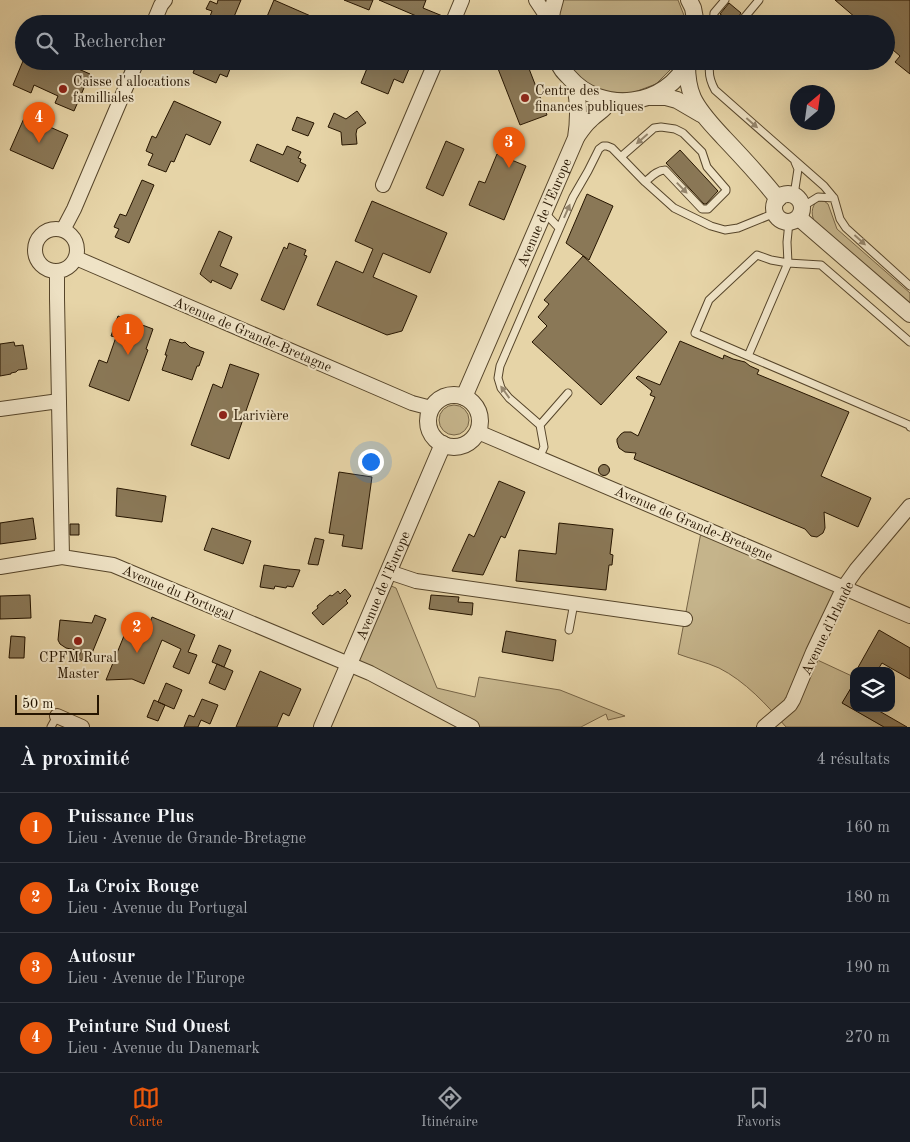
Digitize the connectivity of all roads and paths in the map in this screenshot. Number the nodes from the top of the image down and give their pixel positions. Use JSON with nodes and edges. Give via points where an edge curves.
{"nodes":[{"id":1,"x":165,"y":0,"type":"edge"},
{"id":2,"x":462,"y":0,"type":"edge"},
{"id":3,"x":536,"y":0,"type":"edge"},
{"id":4,"x":555,"y":0,"type":"edge"},
{"id":5,"x":725,"y":0,"type":"edge"},
{"id":6,"x":759,"y":0,"type":"edge"},
{"id":7,"x":158,"y":15,"type":"edge"},
{"id":8,"x":456,"y":15,"type":"edge"},
{"id":9,"x":545,"y":15,"type":"edge"},
{"id":10,"x":551,"y":15,"type":"edge"},
{"id":11,"x":714,"y":15,"type":"edge"},
{"id":12,"x":746,"y":15,"type":"edge"},
{"id":13,"x":133,"y":70,"type":"edge"},
{"id":14,"x":432,"y":70,"type":"edge"},
{"id":15,"x":563,"y":70,"type":"edge"},
{"id":16,"x":683,"y":70,"type":"edge"},
{"id":17,"x":688,"y":70,"type":"edge"},
{"id":18,"x":708,"y":70,"type":"edge"},
{"id":19,"x":575,"y":84,"type":"junction"},
{"id":20,"x":650,"y":97,"type":"junction"},
{"id":21,"x":608,"y":101,"type":"junction"},
{"id":22,"x":705,"y":117,"type":"junction"},
{"id":23,"x":576,"y":138,"type":"junction"},
{"id":24,"x":622,"y":156,"type":"junction"},
{"id":25,"x":794,"y":160,"type":"junction"},
{"id":26,"x":645,"y":182,"type":"junction"},
{"id":27,"x":383,"y":185,"type":"dead end"},
{"id":28,"x":834,"y":198,"type":"junction"},
{"id":29,"x":789,"y":209,"type":"junction"},
{"id":30,"x":544,"y":212,"type":"junction"},
{"id":31,"x":559,"y":228,"type":"junction"},
{"id":32,"x":63,"y":230,"type":"junction"},
{"id":33,"x":76,"y":258,"type":"junction"},
{"id":34,"x":788,"y":263,"type":"junction"},
{"id":35,"x":58,"y":271,"type":"junction"},
{"id":36,"x":910,"y":286,"type":"edge"},
{"id":37,"x":910,"y":314,"type":"edge"},
{"id":38,"x":910,"y":342,"type":"edge"},
{"id":39,"x":748,"y":356,"type":"junction"},
{"id":40,"x":568,"y":393,"type":"dead end"},
{"id":41,"x":464,"y":397,"type":"junction"},
{"id":42,"x":59,"y":401,"type":"junction"},
{"id":43,"x":431,"y":408,"type":"junction"},
{"id":44,"x":0,"y":409,"type":"edge"},
{"id":45,"x":540,"y":425,"type":"junction"},
{"id":46,"x":910,"y":427,"type":"edge"},
{"id":47,"x":478,"y":432,"type":"junction"},
{"id":48,"x":443,"y":444,"type":"junction"},
{"id":49,"x":542,"y":453,"type":"junction"},
{"id":50,"x":910,"y":506,"type":"edge"},
{"id":51,"x":62,"y":557,"type":"junction"},
{"id":52,"x":0,"y":567,"type":"edge"},
{"id":53,"x":389,"y":572,"type":"junction"},
{"id":54,"x":844,"y":587,"type":"junction"},
{"id":55,"x":574,"y":603,"type":"junction"},
{"id":56,"x":910,"y":616,"type":"edge"},
{"id":57,"x":685,"y":619,"type":"dead end"},
{"id":58,"x":569,"y":630,"type":"dead end"},
{"id":59,"x":349,"y":663,"type":"junction"},
{"id":60,"x":54,"y":722,"type":"edge"},
{"id":61,"x":82,"y":727,"type":"edge"},
{"id":62,"x":322,"y":727,"type":"edge"},
{"id":63,"x":472,"y":727,"type":"edge"},
{"id":64,"x":764,"y":727,"type":"edge"}],
"edges":[{"from":1,"to":7,"type":"street"},
{"from":2,"to":8,"type":"street"},
{"from":3,"to":9,"type":"street"},
{"from":4,"to":10,"type":"street"},
{"from":5,"to":11,"type":"lane"},
{"from":6,"to":12,"type":"lane"},
{"from":13,"to":32,"type":"street"},
{"from":14,"to":27,"type":"street"},
{"from":15,"to":19,"type":"street"},
{"from":16,"to":20,"type":"street","via":[[665,89]]},
{"from":17,"to":22,"type":"street","via":[[690,92]]},
{"from":18,"to":25,"type":"lane","one_way":true,"via":[[716,90]]},
{"from":19,"to":21,"type":"street","via":[[585,92]]},
{"from":19,"to":23,"type":"street","name":"Avenue de l'Europe","via":[[579,110]]},
{"from":20,"to":21,"type":"street","via":[[636,101]]},
{"from":20,"to":22,"type":"street","via":[[678,100]]},
{"from":21,"to":23,"type":"street","name":"Avenue de l'Europe"},
{"from":22,"to":29,"type":"street"},
{"from":23,"to":30,"type":"street","name":"Avenue de l'Europe"},
{"from":24,"to":26,"type":"lane"},
{"from":26,"to":24,"type":"lane","one_way":true,"via":[[665,170],[702,209],[708,209],[726,191],[707,167],[702,152],[675,129],[654,128]]},
{"from":31,"to":24,"type":"lane","one_way":true,"via":[[599,149],[607,146]]},
{"from":25,"to":28,"type":"lane"},
{"from":25,"to":29,"type":"lane","via":[[798,169]]},
{"from":26,"to":29,"type":"lane","via":[[674,208],[726,230]]},
{"from":28,"to":29,"type":"lane","via":[[818,197]]},
{"from":28,"to":36,"type":"lane","one_way":true,"via":[[846,228]]},
{"from":29,"to":34,"type":"lane"},
{"from":29,"to":37,"type":"street"},
{"from":30,"to":31,"type":"lane"},
{"from":30,"to":41,"type":"street","name":"Avenue de l'Europe"},
{"from":45,"to":31,"type":"lane","one_way":true,"via":[[500,388],[498,378],[510,340]]},
{"from":32,"to":33,"type":"street","via":[[76,242]]},
{"from":32,"to":35,"type":"street","via":[[44,233],[35,251],[45,268]]},
{"from":33,"to":35,"type":"street","via":[[69,268]]},
{"from":33,"to":43,"type":"street","name":"Avenue de Grande-Bretagne"},
{"from":34,"to":38,"type":"lane","via":[[820,265]]},
{"from":34,"to":39,"type":"lane"},
{"from":34,"to":39,"type":"lane","via":[[757,255],[709,300],[694,333]]},
{"from":35,"to":42,"type":"street"},
{"from":39,"to":46,"type":"lane"},
{"from":40,"to":45,"type":"lane"},
{"from":41,"to":43,"type":"street","via":[[449,395]]},
{"from":41,"to":47,"type":"street","via":[[471,401],[480,415]]},
{"from":42,"to":44,"type":"street"},
{"from":42,"to":51,"type":"street"},
{"from":43,"to":48,"type":"street","via":[[428,425],[436,440]]},
{"from":45,"to":49,"type":"lane"},
{"from":47,"to":48,"type":"street","via":[[459,446]]},
{"from":47,"to":49,"type":"street","name":"Avenue de Grande-Bretagne"},
{"from":48,"to":53,"type":"street","name":"Avenue de l'Europe"},
{"from":49,"to":54,"type":"street","name":"Avenue de Grande-Bretagne"},
{"from":50,"to":54,"type":"street","name":"Avenue d'Irlande"},
{"from":51,"to":52,"type":"street","name":"Avenue du Portugal"},
{"from":51,"to":59,"type":"street","name":"Avenue du Portugal","via":[[112,564]]},
{"from":53,"to":55,"type":"street","via":[[416,580]]},
{"from":53,"to":59,"type":"street","name":"Avenue de l'Europe"},
{"from":54,"to":56,"type":"street","name":"Avenue de Grande-Bretagne"},
{"from":54,"to":64,"type":"street","name":"Avenue d'Irlande","via":[[793,700]]},
{"from":55,"to":57,"type":"street"},
{"from":55,"to":58,"type":"lane"},
{"from":59,"to":62,"type":"street","name":"Avenue de l'Europe"},
{"from":59,"to":63,"type":"street"},
{"from":60,"to":61,"type":"street"}]}
